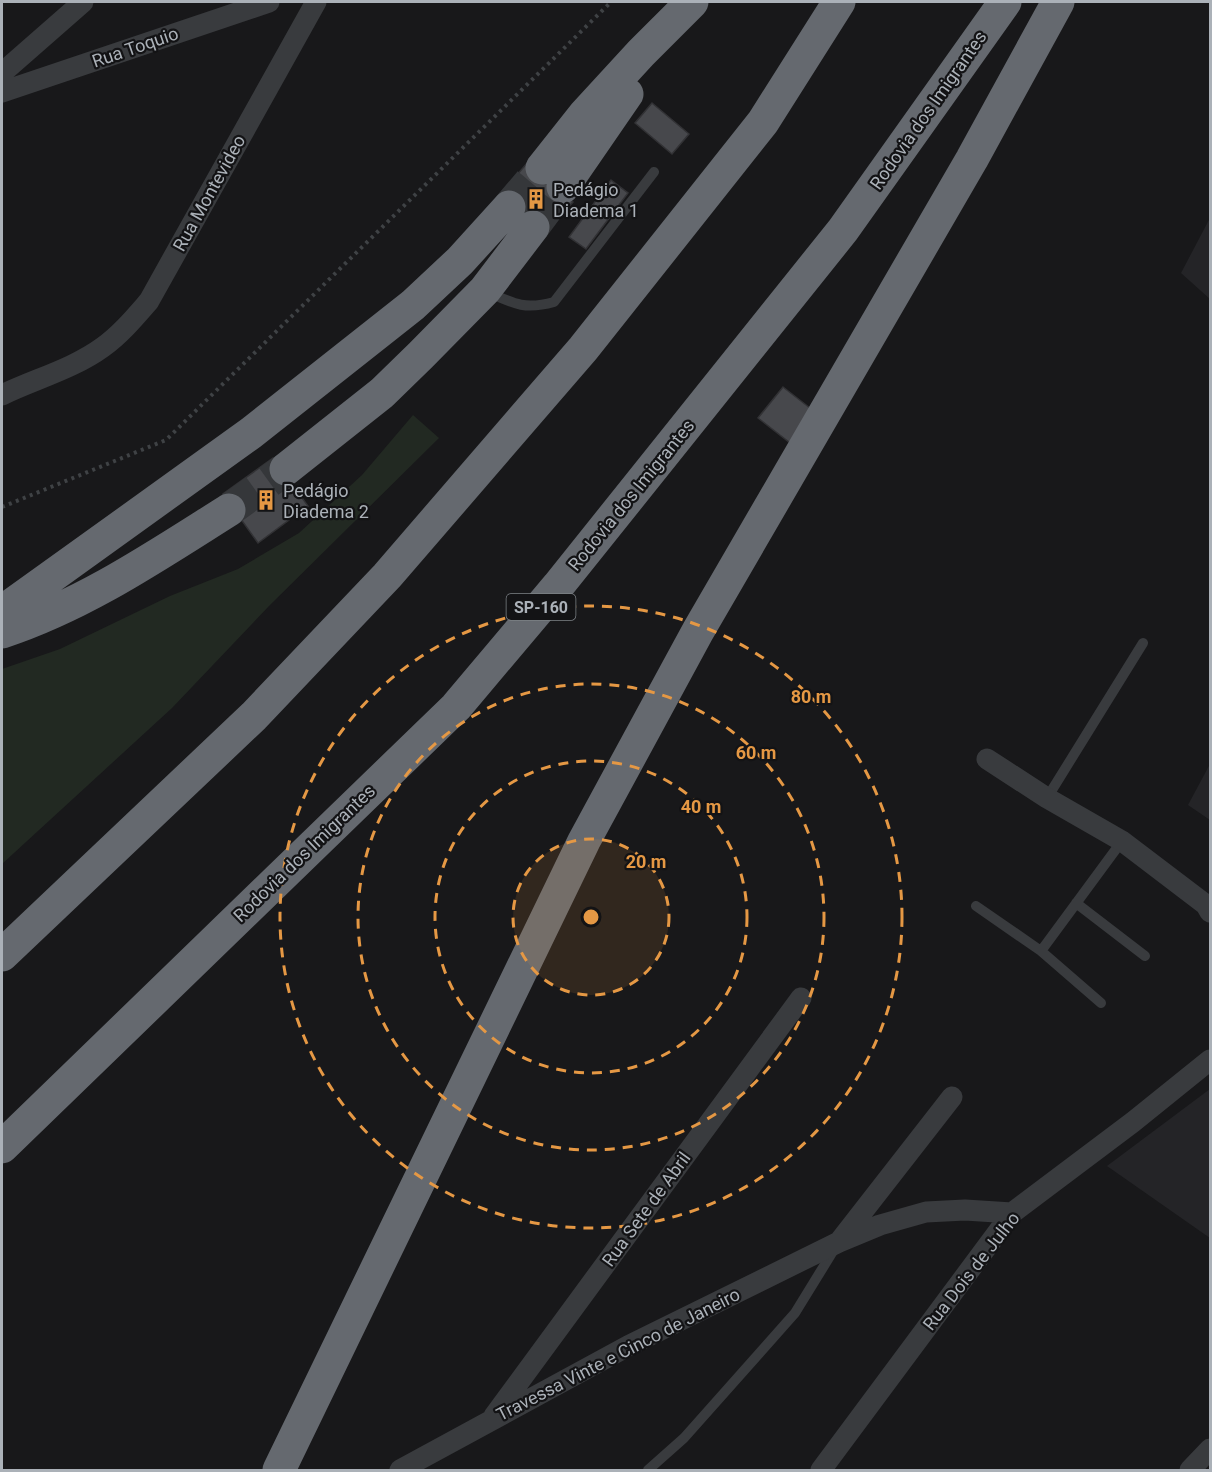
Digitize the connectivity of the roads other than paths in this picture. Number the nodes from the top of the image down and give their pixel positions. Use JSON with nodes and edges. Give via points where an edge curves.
{"nodes":[{"id":1,"x":83,"y":2,"type":"edge"},
{"id":2,"x":269,"y":2,"type":"edge"},
{"id":3,"x":316,"y":2,"type":"edge"},
{"id":4,"x":839,"y":2,"type":"edge"},
{"id":5,"x":1005,"y":2,"type":"edge"},
{"id":6,"x":1058,"y":2,"type":"edge"},
{"id":7,"x":689,"y":5,"type":"edge"},
{"id":8,"x":2,"y":73,"type":"edge"},
{"id":9,"x":2,"y":92,"type":"edge"},
{"id":10,"x":654,"y":172,"type":"dead end"},
{"id":11,"x":552,"y":178,"type":"tunnel mouth"},
{"id":12,"x":485,"y":290,"type":"junction"},
{"id":13,"x":2,"y":394,"type":"edge"},
{"id":14,"x":286,"y":470,"type":"tunnel mouth"},
{"id":15,"x":229,"y":510,"type":"tunnel mouth"},
{"id":16,"x":2,"y":612,"type":"edge"},
{"id":17,"x":2,"y":632,"type":"edge"},
{"id":18,"x":1143,"y":643,"type":"dead end"},
{"id":19,"x":987,"y":759,"type":"dead end"},
{"id":20,"x":1047,"y":798,"type":"junction"},
{"id":21,"x":1122,"y":841,"type":"junction"},
{"id":22,"x":1076,"y":903,"type":"junction"},
{"id":23,"x":976,"y":906,"type":"dead end"},
{"id":24,"x":1210,"y":912,"type":"edge"},
{"id":25,"x":1041,"y":951,"type":"junction"},
{"id":26,"x":2,"y":956,"type":"edge"},
{"id":27,"x":1145,"y":956,"type":"dead end"},
{"id":28,"x":801,"y":998,"type":"dead end"},
{"id":29,"x":1101,"y":1003,"type":"dead end"},
{"id":30,"x":1210,"y":1060,"type":"edge"},
{"id":31,"x":952,"y":1097,"type":"dead end"},
{"id":32,"x":2,"y":1147,"type":"edge"},
{"id":33,"x":1012,"y":1213,"type":"junction"},
{"id":34,"x":838,"y":1242,"type":"junction"},
{"id":35,"x":490,"y":1420,"type":"junction"},
{"id":36,"x":1210,"y":1449,"type":"edge"},
{"id":37,"x":279,"y":1470,"type":"edge"},
{"id":38,"x":400,"y":1470,"type":"edge"},
{"id":39,"x":648,"y":1470,"type":"edge"},
{"id":40,"x":821,"y":1470,"type":"edge"},
{"id":41,"x":1190,"y":1470,"type":"edge"}],
"edges":[{"from":1,"to":8,"type":"street"},
{"from":2,"to":9,"type":"street","name":"Rua Toquio"},
{"from":3,"to":13,"type":"street","name":"Rua Montevideo","via":[[149,301],[103,348]]},
{"from":4,"to":26,"type":"highway","via":[[763,122],[583,349],[387,576],[254,716]]},
{"from":5,"to":32,"type":"highway","name":"Rodovia dos Imigrantes","number":"SP-160","via":[[843,230],[456,707]]},
{"from":6,"to":37,"type":"highway","via":[[972,159],[698,631],[584,841]]},
{"from":7,"to":11,"type":"highway","via":[[584,115]]},
{"from":10,"to":12,"type":"lane","via":[[554,302],[518,306]]},
{"from":12,"to":14,"type":"highway","via":[[382,393]]},
{"from":12,"to":16,"type":"highway","via":[[521,217],[460,261],[413,305],[251,433]]},
{"from":15,"to":17,"type":"highway","via":[[140,567],[33,622]]},
{"from":18,"to":20,"type":"lane"},
{"from":19,"to":20,"type":"street"},
{"from":20,"to":21,"type":"street"},
{"from":21,"to":22,"type":"lane"},
{"from":21,"to":24,"type":"street"},
{"from":22,"to":25,"type":"lane"},
{"from":22,"to":27,"type":"lane"},
{"from":23,"to":25,"type":"lane"},
{"from":25,"to":29,"type":"lane"},
{"from":28,"to":35,"type":"street","name":"Rua Sete de Abril"},
{"from":30,"to":33,"type":"street","name":"Rua Dois de Julho"},
{"from":31,"to":34,"type":"street","name":"Travessa Vinte e Cinco de Janeiro"},
{"from":33,"to":34,"type":"street","name":"Travessa Vinte e Cinco de Janeiro","via":[[926,1212]]},
{"from":33,"to":40,"type":"street","name":"Rua Dois de Julho"},
{"from":34,"to":35,"type":"street","name":"Travessa Vinte e Cinco de Janeiro","via":[[628,1346]]},
{"from":34,"to":39,"type":"lane","name":"Travessa Vinte e Cinco de Janeiro","via":[[795,1313],[684,1438]]},
{"from":35,"to":38,"type":"street","name":"Travessa Vinte e Cinco de Janeiro"},
{"from":36,"to":41,"type":"street"}]}
